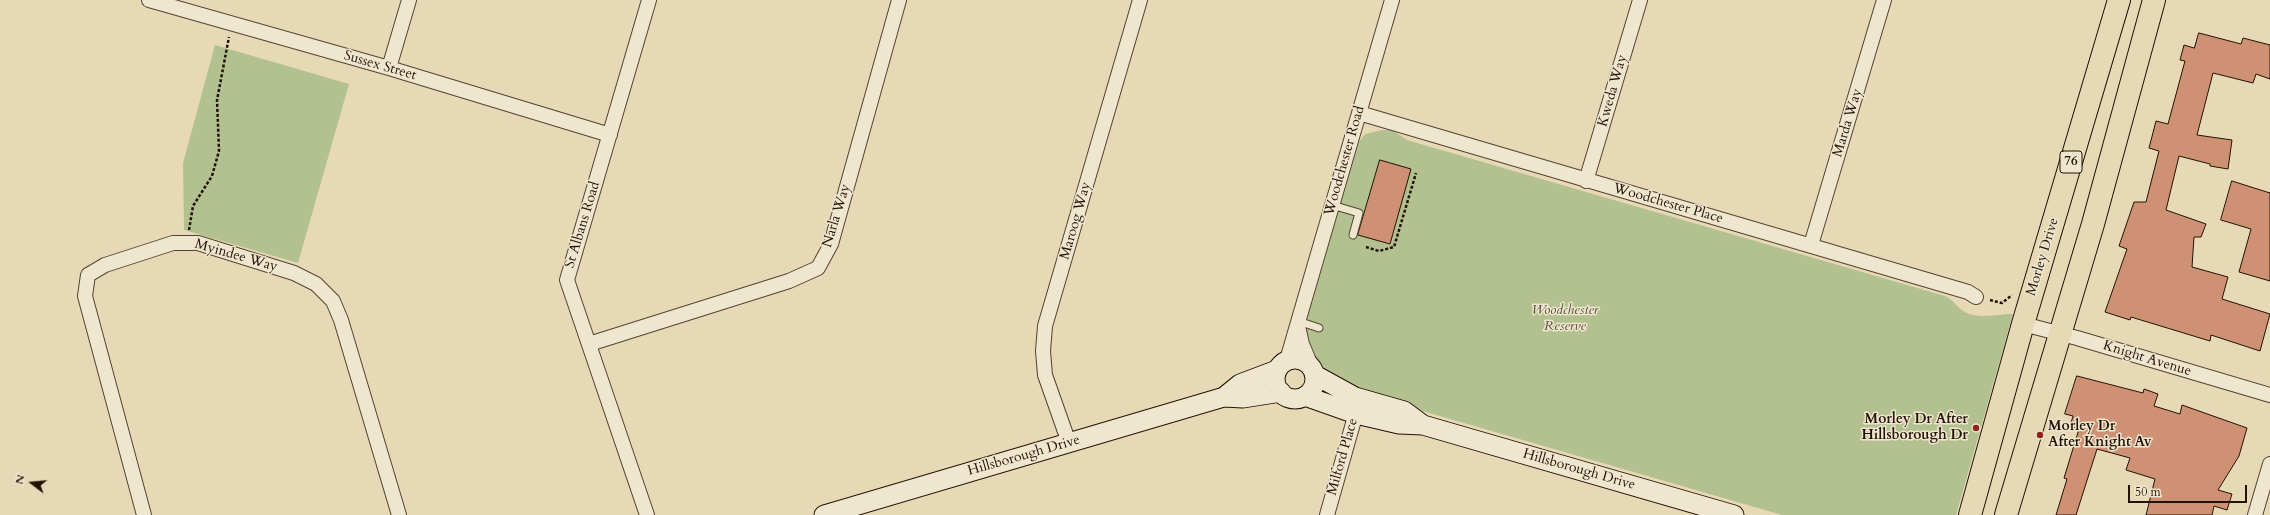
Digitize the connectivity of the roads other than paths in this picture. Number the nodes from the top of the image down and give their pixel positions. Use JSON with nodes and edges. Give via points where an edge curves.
{"nodes":[{"id":1,"x":149,"y":0,"type":"edge"},
{"id":2,"x":409,"y":0,"type":"edge"},
{"id":3,"x":649,"y":0,"type":"edge"},
{"id":4,"x":899,"y":0,"type":"edge"},
{"id":5,"x":1140,"y":0,"type":"edge"},
{"id":6,"x":1392,"y":0,"type":"edge"},
{"id":7,"x":1640,"y":0,"type":"edge"},
{"id":8,"x":1884,"y":0,"type":"edge"},
{"id":9,"x":2119,"y":0,"type":"edge"},
{"id":10,"x":2154,"y":0,"type":"edge"},
{"id":11,"x":164,"y":2,"type":"edge"},
{"id":12,"x":389,"y":68,"type":"junction"},
{"id":13,"x":1359,"y":113,"type":"junction"},
{"id":14,"x":610,"y":135,"type":"junction"},
{"id":15,"x":1586,"y":181,"type":"junction"},
{"id":16,"x":1332,"y":205,"type":"junction"},
{"id":17,"x":1353,"y":235,"type":"dead end"},
{"id":18,"x":1811,"y":245,"type":"junction"},
{"id":19,"x":1976,"y":297,"type":"road end"},
{"id":20,"x":1298,"y":321,"type":"junction"},
{"id":21,"x":2023,"y":324,"type":"junction"},
{"id":22,"x":1319,"y":328,"type":"dead end"},
{"id":23,"x":2059,"y":333,"type":"junction"},
{"id":24,"x":589,"y":344,"type":"junction"},
{"id":25,"x":1282,"y":365,"type":"junction"},
{"id":26,"x":1314,"y":372,"type":"junction"},
{"id":27,"x":1281,"y":392,"type":"junction"},
{"id":28,"x":2270,"y":395,"type":"edge"},
{"id":29,"x":1305,"y":396,"type":"junction"},
{"id":30,"x":1224,"y":397,"type":"junction"},
{"id":31,"x":1358,"y":406,"type":"junction"},
{"id":32,"x":1069,"y":443,"type":"junction"},
{"id":33,"x":2270,"y":464,"type":"edge"},
{"id":34,"x":144,"y":515,"type":"edge"},
{"id":35,"x":399,"y":515,"type":"edge"},
{"id":36,"x":647,"y":515,"type":"edge"},
{"id":37,"x":824,"y":515,"type":"edge"},
{"id":38,"x":1327,"y":515,"type":"edge"},
{"id":39,"x":1734,"y":515,"type":"edge"},
{"id":40,"x":1970,"y":515,"type":"edge"},
{"id":41,"x":2006,"y":515,"type":"edge"},
{"id":42,"x":2256,"y":515,"type":"edge"}],
"edges":[{"from":1,"to":11,"type":"street","name":"Sussex Street"},
{"from":2,"to":12,"type":"street"},
{"from":3,"to":14,"type":"street","name":"St Albans Road"},
{"from":4,"to":24,"type":"street","name":"Narla Way","via":[[831,244],[818,268],[789,281]]},
{"from":5,"to":32,"type":"street","name":"Maroog Way","via":[[1045,326],[1045,375]]},
{"from":6,"to":13,"type":"street","name":"Woodchester Road"},
{"from":7,"to":15,"type":"street","name":"Kweda Way"},
{"from":8,"to":18,"type":"street","name":"Marda Way"},
{"from":9,"to":21,"type":"highway","name":"Morley Drive","number":"76"},
{"from":10,"to":23,"type":"highway","via":[[2093,224]]},
{"from":11,"to":12,"type":"street","name":"Sussex Street"},
{"from":12,"to":14,"type":"street","name":"Sussex Street"},
{"from":13,"to":15,"type":"street","name":"Woodchester Place"},
{"from":13,"to":16,"type":"street","name":"Woodchester Road"},
{"from":14,"to":24,"type":"street","name":"St Albans Road","via":[[567,280]]},
{"from":15,"to":18,"type":"street","name":"Woodchester Place"},
{"from":16,"to":17,"type":"lane","via":[[1359,213]]},
{"from":16,"to":20,"type":"street","name":"Woodchester Road"},
{"from":18,"to":19,"type":"street","name":"Woodchester Place","via":[[1968,292]]},
{"from":20,"to":22,"type":"lane"},
{"from":20,"to":25,"type":"street","name":"Woodchester Road"},
{"from":20,"to":26,"type":"street","name":"Woodchester Road","via":[[1302,344]]},
{"from":21,"to":23,"type":"street","name":"Knight Avenue"},
{"from":21,"to":40,"type":"highway","name":"Morley Drive","number":"76"},
{"from":23,"to":28,"type":"street","name":"Knight Avenue"},
{"from":23,"to":41,"type":"highway"},
{"from":24,"to":36,"type":"street","name":"St Albans Road"},
{"from":25,"to":26,"type":"street","via":[[1301,359]]},
{"from":25,"to":27,"type":"street","via":[[1275,379],[1276,386]]},
{"from":25,"to":30,"type":"street","name":"Hillsborough Drive","via":[[1240,384]]},
{"from":26,"to":29,"type":"street","via":[[1313,389]]},
{"from":26,"to":31,"type":"street","name":"Hillsborough Drive"},
{"from":27,"to":29,"type":"street","via":[[1288,398],[1299,399]]},
{"from":27,"to":30,"type":"street","name":"Hillsborough Drive","via":[[1243,398]]},
{"from":29,"to":31,"type":"street","name":"Hillsborough Drive"},
{"from":30,"to":32,"type":"street","name":"Hillsborough Drive"},
{"from":31,"to":38,"type":"street","name":"Milford Place"},
{"from":31,"to":39,"type":"street","name":"Hillsborough Drive","via":[[1399,424],[1423,425]]},
{"from":32,"to":37,"type":"street","name":"Hillsborough Drive"},
{"from":33,"to":42,"type":"street"},
{"from":34,"to":35,"type":"street","name":"Myindee Way","via":[[85,296],[88,275],[105,265],[173,243],[198,243],[294,273],[316,284],[333,301],[341,320]]}]}
